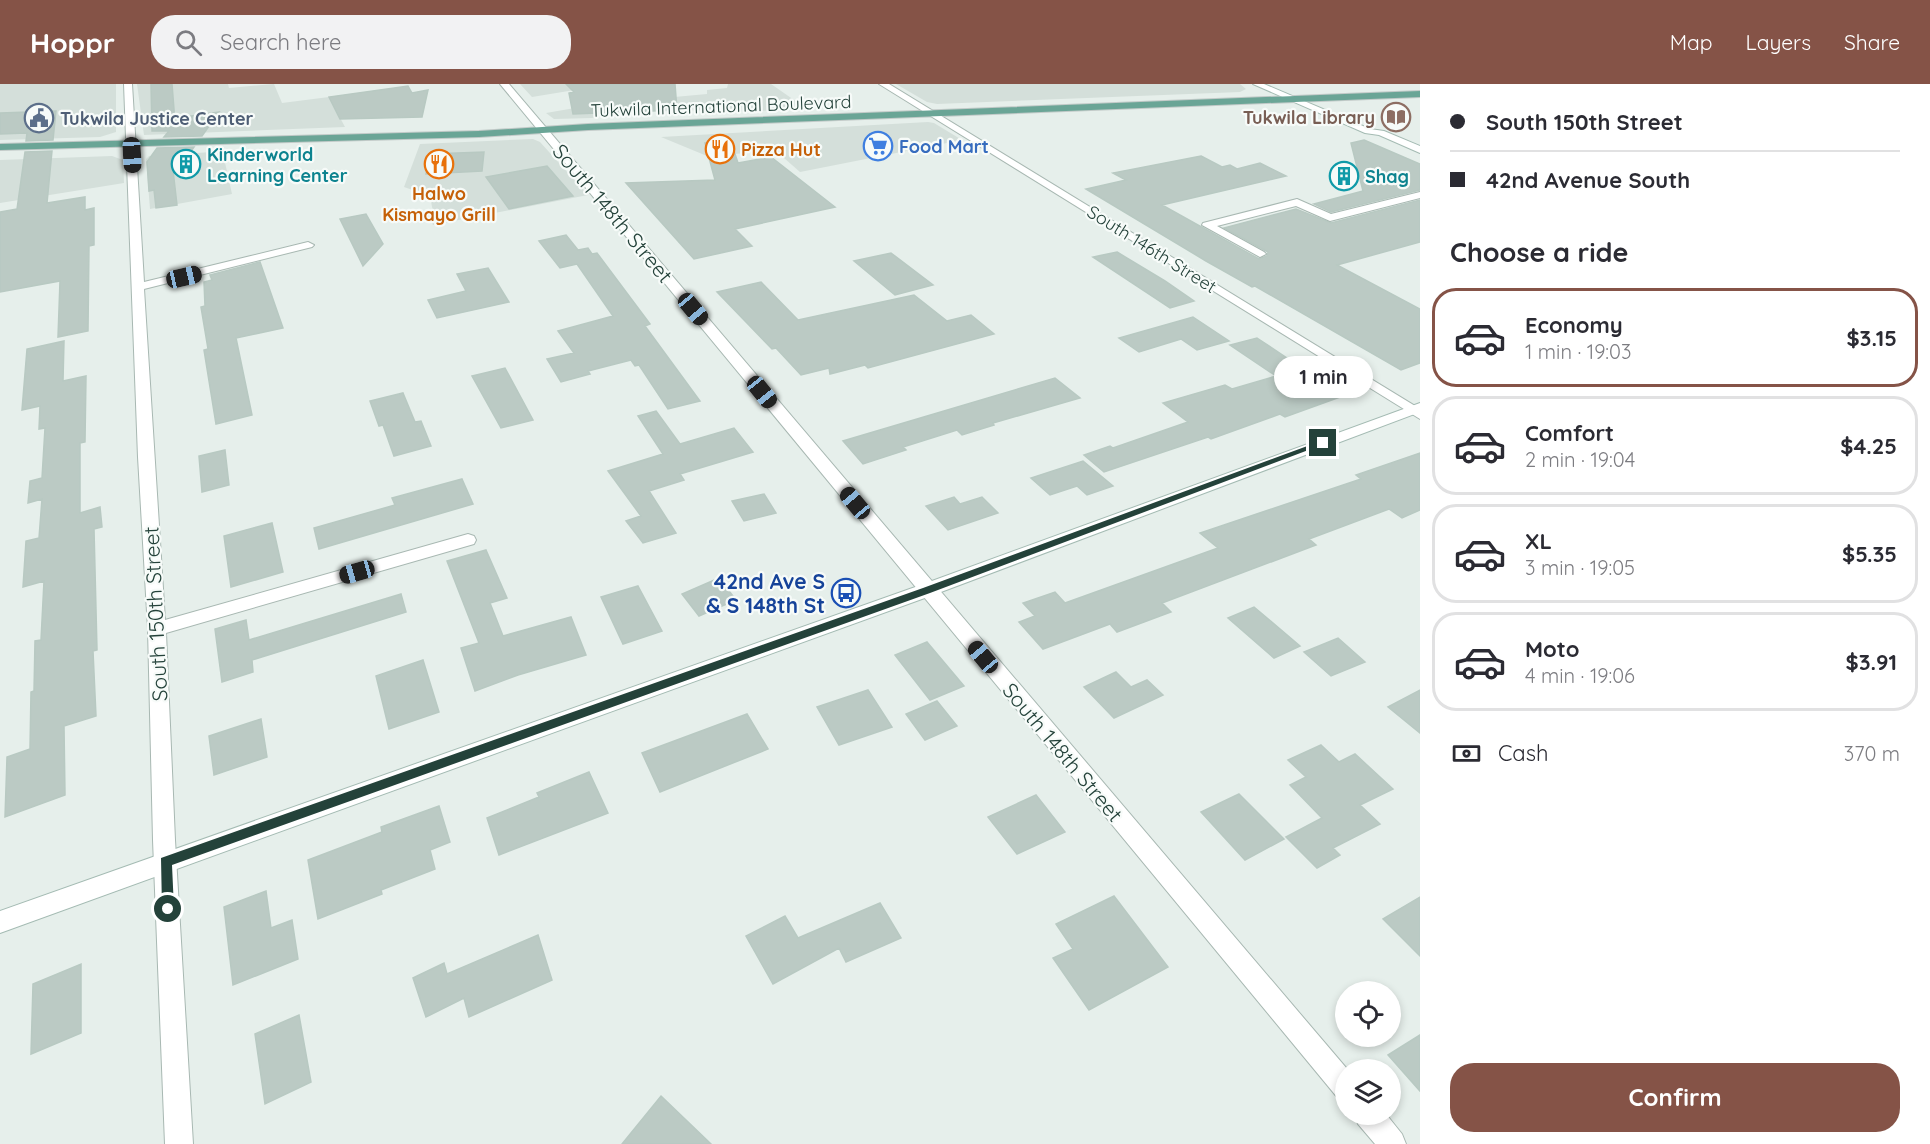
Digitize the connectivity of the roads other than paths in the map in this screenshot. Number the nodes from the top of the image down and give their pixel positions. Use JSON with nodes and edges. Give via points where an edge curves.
{"nodes":[{"id":1,"x":128,"y":84,"type":"edge"},
{"id":2,"x":504,"y":84,"type":"edge"},
{"id":3,"x":883,"y":84,"type":"edge"},
{"id":4,"x":1257,"y":84,"type":"edge"},
{"id":5,"x":1420,"y":94,"type":"edge"},
{"id":6,"x":1296,"y":100,"type":"junction"},
{"id":7,"x":933,"y":114,"type":"junction"},
{"id":8,"x":544,"y":130,"type":"junction"},
{"id":9,"x":1368,"y":131,"type":"junction"},
{"id":10,"x":132,"y":145,"type":"junction"},
{"id":11,"x":0,"y":147,"type":"edge"},
{"id":12,"x":1420,"y":150,"type":"edge"},
{"id":13,"x":0,"y":154,"type":"edge"},
{"id":14,"x":1420,"y":155,"type":"edge"},
{"id":15,"x":1420,"y":195,"type":"edge"},
{"id":16,"x":308,"y":245,"type":"dead end"},
{"id":17,"x":1260,"y":254,"type":"dead end"},
{"id":18,"x":139,"y":287,"type":"junction"},
{"id":19,"x":1417,"y":411,"type":"edge"},
{"id":20,"x":468,"y":540,"type":"dead end"},
{"id":21,"x":927,"y":590,"type":"junction"},
{"id":22,"x":158,"y":629,"type":"junction"},
{"id":23,"x":166,"y":862,"type":"junction"},
{"id":24,"x":0,"y":922,"type":"edge"},
{"id":25,"x":1335,"y":1075,"type":"edge"},
{"id":26,"x":1377,"y":1125,"type":"edge"},
{"id":27,"x":179,"y":1144,"type":"edge"},
{"id":28,"x":1392,"y":1144,"type":"edge"}],
"edges":[{"from":1,"to":10,"type":"street","name":"South 150th Street"},
{"from":2,"to":8,"type":"street","name":"South 148th Street"},
{"from":3,"to":7,"type":"street","name":"South 146th Street"},
{"from":4,"to":6,"type":"street"},
{"from":5,"to":6,"type":"main road","name":"Tukwila International Boulevard"},
{"from":6,"to":7,"type":"main road","name":"Tukwila International Boulevard"},
{"from":6,"to":9,"type":"street"},
{"from":7,"to":8,"type":"main road","name":"Tukwila International Boulevard"},
{"from":7,"to":19,"type":"street","name":"South 146th Street"},
{"from":8,"to":10,"type":"main road","name":"Tukwila International Boulevard"},
{"from":8,"to":21,"type":"street","name":"South 148th Street"},
{"from":9,"to":12,"type":"street"},
{"from":9,"to":14,"type":"street"},
{"from":10,"to":11,"type":"main road","name":"Tukwila International Boulevard"},
{"from":10,"to":13,"type":"main road","name":"Tukwila International Boulevard"},
{"from":10,"to":18,"type":"street","name":"South 150th Street"},
{"from":15,"to":17,"type":"street","via":[[1330,218],[1297,202],[1207,225]]},
{"from":16,"to":18,"type":"street"},
{"from":18,"to":22,"type":"street","name":"South 150th Street"},
{"from":19,"to":21,"type":"street"},
{"from":20,"to":22,"type":"street"},
{"from":21,"to":23,"type":"street"},
{"from":21,"to":25,"type":"street","name":"South 148th Street"},
{"from":22,"to":23,"type":"street","name":"South 150th Street"},
{"from":23,"to":24,"type":"street"},
{"from":23,"to":27,"type":"street","name":"South 150th Street"},
{"from":26,"to":28,"type":"street"}]}
